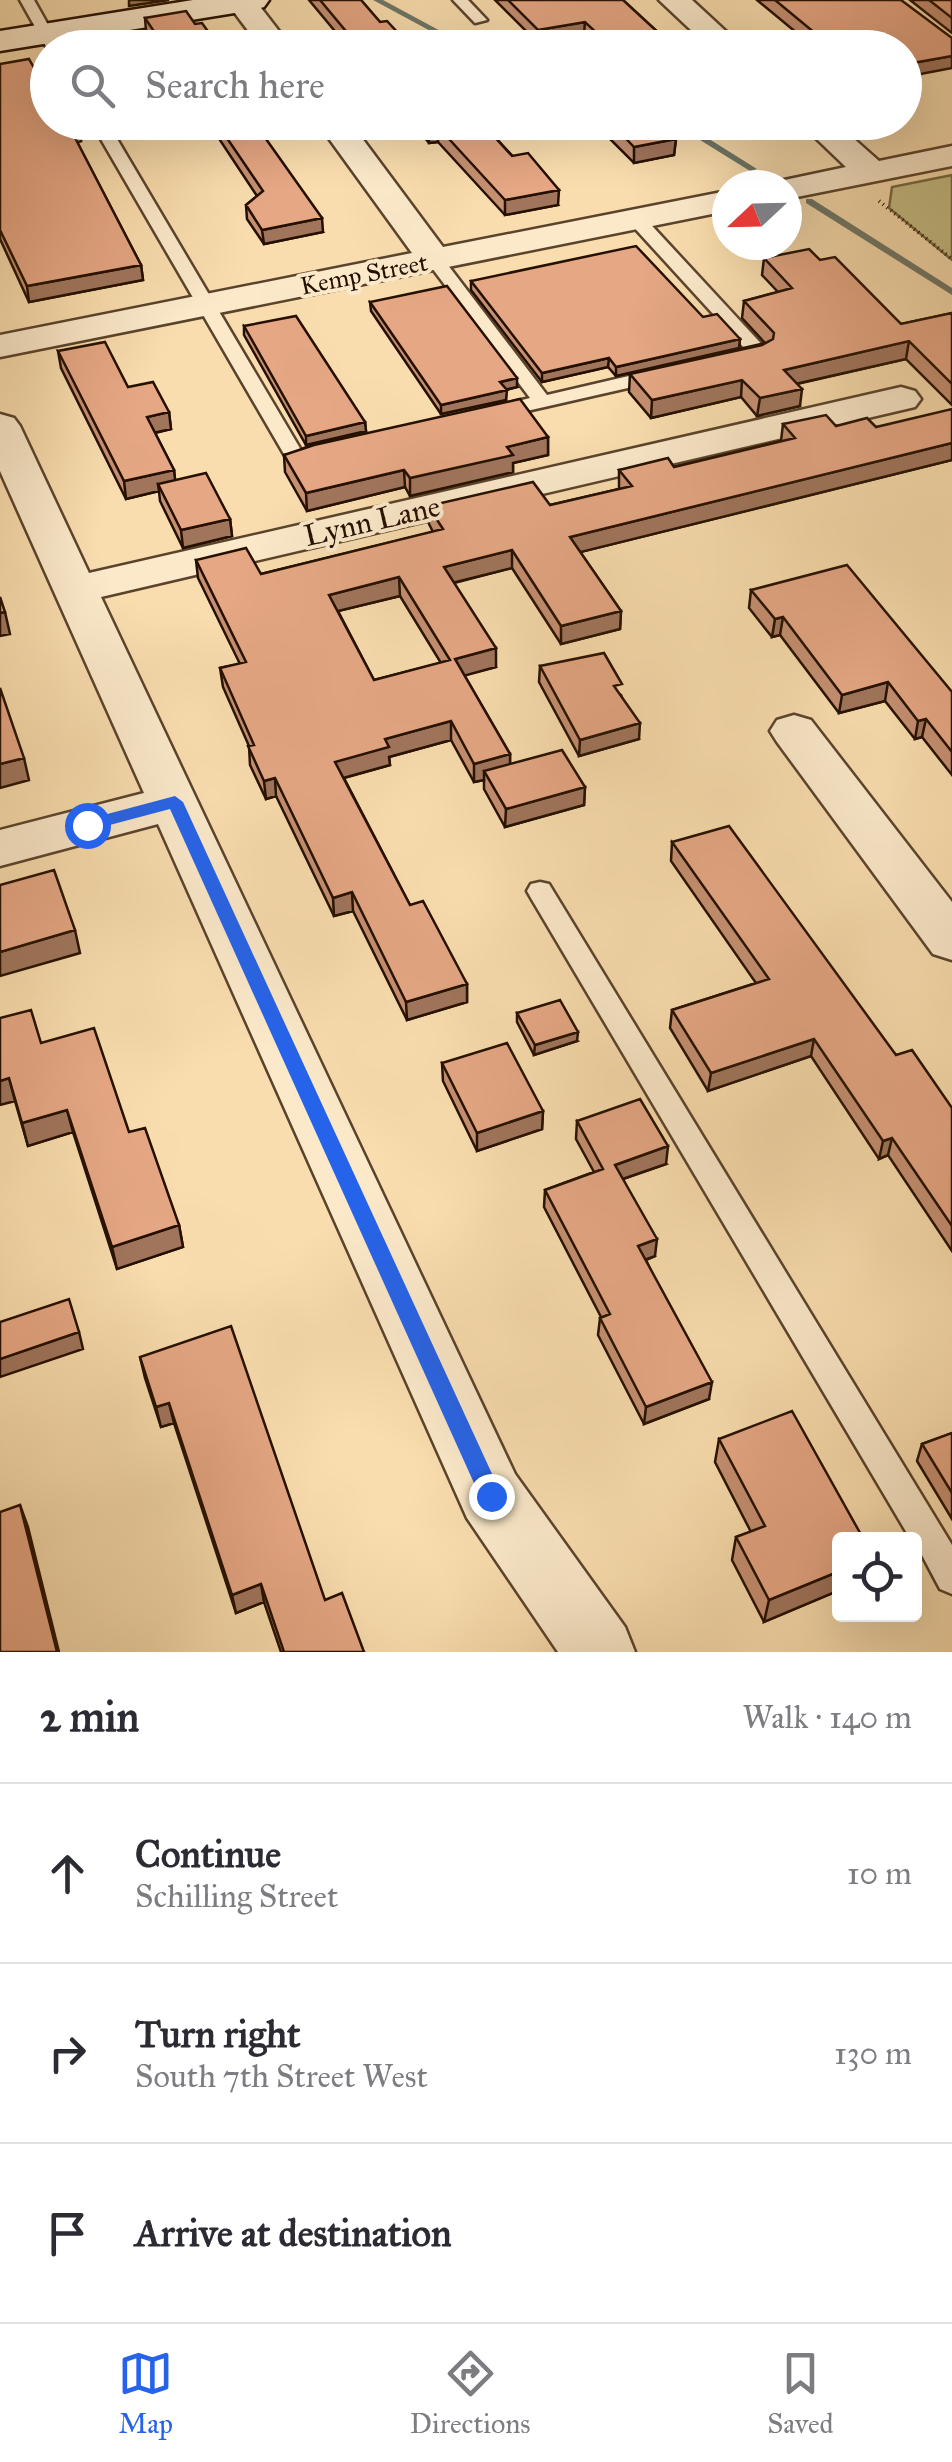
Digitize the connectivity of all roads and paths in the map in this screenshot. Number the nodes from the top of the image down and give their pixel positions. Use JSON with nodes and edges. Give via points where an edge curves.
{"nodes":[{"id":1,"x":27,"y":0,"type":"edge"},
{"id":2,"x":460,"y":0,"type":"edge"},
{"id":3,"x":674,"y":0,"type":"edge"},
{"id":4,"x":245,"y":1,"type":"edge"},
{"id":5,"x":480,"y":20,"type":"dead end"},
{"id":6,"x":44,"y":30,"type":"edge"},
{"id":7,"x":100,"y":30,"type":"edge"},
{"id":8,"x":264,"y":30,"type":"edge"},
{"id":9,"x":708,"y":30,"type":"edge"},
{"id":10,"x":30,"y":40,"type":"edge"},
{"id":11,"x":0,"y":41,"type":"edge"},
{"id":12,"x":110,"y":140,"type":"edge"},
{"id":13,"x":345,"y":140,"type":"edge"},
{"id":14,"x":832,"y":140,"type":"edge"},
{"id":15,"x":952,"y":156,"type":"edge"},
{"id":16,"x":874,"y":186,"type":"junction"},
{"id":17,"x":802,"y":188,"type":"edge"},
{"id":18,"x":712,"y":204,"type":"edge"},
{"id":19,"x":636,"y":220,"type":"junction"},
{"id":20,"x":952,"y":259,"type":"edge"},
{"id":21,"x":435,"y":260,"type":"junction"},
{"id":22,"x":207,"y":305,"type":"junction"},
{"id":23,"x":0,"y":346,"type":"edge"},
{"id":24,"x":723,"y":361,"type":"edge"},
{"id":25,"x":687,"y":369,"type":"edge"},
{"id":26,"x":901,"y":399,"type":"dead end"},
{"id":27,"x":542,"y":401,"type":"junction"},
{"id":28,"x":466,"y":418,"type":"edge"},
{"id":29,"x":0,"y":426,"type":"edge"},
{"id":30,"x":333,"y":448,"type":"edge"},
{"id":31,"x":78,"y":589,"type":"junction"},
{"id":32,"x":794,"y":731,"type":"dead end"},
{"id":33,"x":175,"y":802,"type":"junction"},
{"id":34,"x":0,"y":848,"type":"edge"},
{"id":35,"x":540,"y":890,"type":"dead end"},
{"id":36,"x":952,"y":940,"type":"edge"},
{"id":37,"x":952,"y":1578,"type":"edge"},
{"id":38,"x":600,"y":1652,"type":"edge"}],
"edges":[{"from":1,"to":6,"type":"lane"},
{"from":2,"to":5,"type":"lane"},
{"from":3,"to":9,"type":"street"},
{"from":4,"to":7,"type":"street"},
{"from":4,"to":8,"type":"street"},
{"from":10,"to":11,"type":"street"},
{"from":12,"to":22,"type":"lane"},
{"from":13,"to":21,"type":"street"},
{"from":14,"to":16,"type":"street"},
{"from":15,"to":16,"type":"street"},
{"from":16,"to":17,"type":"street"},
{"from":16,"to":20,"type":"path"},
{"from":18,"to":19,"type":"street","name":"Kemp Street"},
{"from":19,"to":21,"type":"street","name":"Kemp Street"},
{"from":19,"to":24,"type":"lane","via":[[760,352]]},
{"from":21,"to":22,"type":"street","name":"Kemp Street"},
{"from":21,"to":27,"type":"lane"},
{"from":22,"to":23,"type":"street","name":"Kemp Street"},
{"from":22,"to":30,"type":"lane","via":[[294,457]]},
{"from":25,"to":27,"type":"lane"},
{"from":26,"to":31,"type":"street","name":"Lynn Lane"},
{"from":27,"to":28,"type":"lane"},
{"from":29,"to":31,"type":"street"},
{"from":31,"to":33,"type":"street"},
{"from":32,"to":36,"type":"street"},
{"from":33,"to":34,"type":"street"},
{"from":33,"to":38,"type":"street","via":[[491,1496]]},
{"from":35,"to":37,"type":"lane"}]}
